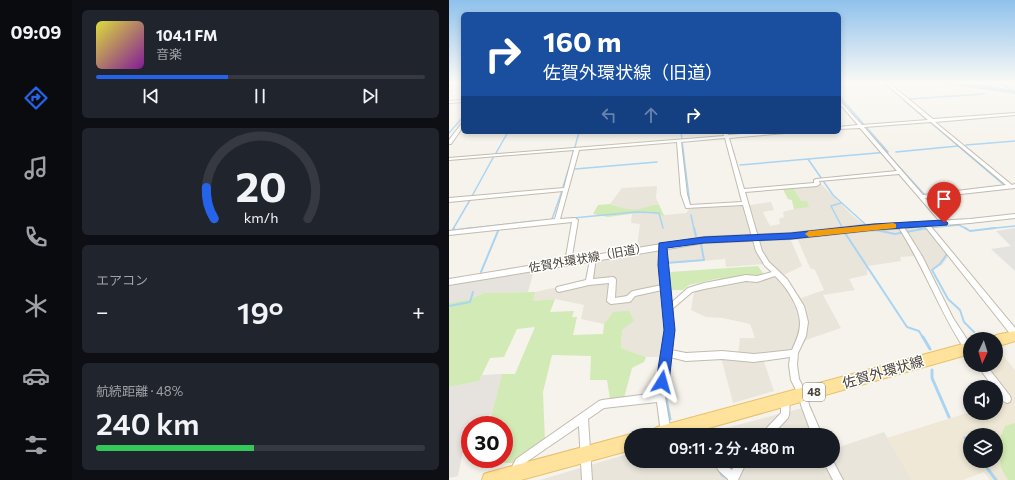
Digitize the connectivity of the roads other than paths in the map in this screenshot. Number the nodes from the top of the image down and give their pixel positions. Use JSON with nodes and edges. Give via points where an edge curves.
{"nodes":[{"id":1,"x":843,"y":105,"type":"edge"},
{"id":2,"x":914,"y":105,"type":"edge"},
{"id":3,"x":1015,"y":114,"type":"edge"},
{"id":4,"x":932,"y":120,"type":"junction"},
{"id":5,"x":860,"y":126,"type":"junction"},
{"id":6,"x":461,"y":127,"type":"edge"},
{"id":7,"x":841,"y":128,"type":"edge"},
{"id":8,"x":725,"y":134,"type":"edge"},
{"id":9,"x":679,"y":140,"type":"junction"},
{"id":10,"x":449,"y":143,"type":"edge"},
{"id":11,"x":577,"y":148,"type":"junction"},
{"id":12,"x":449,"y":159,"type":"edge"},
{"id":13,"x":900,"y":172,"type":"junction"},
{"id":14,"x":1013,"y":186,"type":"edge"},
{"id":15,"x":566,"y":189,"type":"junction"},
{"id":16,"x":742,"y":191,"type":"junction"},
{"id":17,"x":921,"y":197,"type":"junction"},
{"id":18,"x":449,"y":200,"type":"edge"},
{"id":19,"x":745,"y":203,"type":"junction"},
{"id":20,"x":1015,"y":216,"type":"edge"},
{"id":21,"x":557,"y":221,"type":"junction"},
{"id":22,"x":944,"y":223,"type":"junction"},
{"id":23,"x":928,"y":227,"type":"junction"},
{"id":24,"x":903,"y":230,"type":"junction"},
{"id":25,"x":449,"y":233,"type":"edge"},
{"id":26,"x":755,"y":237,"type":"junction"},
{"id":27,"x":663,"y":246,"type":"junction"},
{"id":28,"x":593,"y":257,"type":"junction"},
{"id":29,"x":568,"y":262,"type":"junction"},
{"id":30,"x":777,"y":273,"type":"junction"},
{"id":31,"x":449,"y":282,"type":"edge"},
{"id":32,"x":589,"y":282,"type":"junction"},
{"id":33,"x":666,"y":287,"type":"junction"},
{"id":34,"x":559,"y":288,"type":"dead end"},
{"id":35,"x":668,"y":309,"type":"junction"},
{"id":36,"x":1015,"y":335,"type":"edge"},
{"id":37,"x":1003,"y":339,"type":"edge"},
{"id":38,"x":963,"y":340,"type":"edge"},
{"id":39,"x":963,"y":351,"type":"edge"},
{"id":40,"x":666,"y":353,"type":"junction"},
{"id":41,"x":794,"y":353,"type":"junction"},
{"id":42,"x":987,"y":372,"type":"edge"},
{"id":43,"x":803,"y":395,"type":"junction"},
{"id":44,"x":661,"y":397,"type":"junction"},
{"id":45,"x":1007,"y":398,"type":"dead end"},
{"id":46,"x":785,"y":400,"type":"junction"},
{"id":47,"x":583,"y":418,"type":"junction"},
{"id":48,"x":661,"y":428,"type":"edge"},
{"id":49,"x":704,"y":428,"type":"edge"},
{"id":50,"x":773,"y":428,"type":"edge"},
{"id":51,"x":814,"y":428,"type":"edge"},
{"id":52,"x":624,"y":444,"type":"edge"},
{"id":53,"x":585,"y":454,"type":"junction"},
{"id":54,"x":722,"y":468,"type":"edge"},
{"id":55,"x":738,"y":468,"type":"edge"},
{"id":56,"x":832,"y":468,"type":"edge"},
{"id":57,"x":515,"y":473,"type":"junction"},
{"id":58,"x":733,"y":478,"type":"edge"},
{"id":59,"x":489,"y":480,"type":"edge"},
{"id":60,"x":587,"y":480,"type":"edge"},
{"id":61,"x":838,"y":480,"type":"edge"}],
"edges":[{"from":1,"to":5,"type":"street"},
{"from":2,"to":4,"type":"street"},
{"from":3,"to":4,"type":"street"},
{"from":4,"to":5,"type":"street"},
{"from":4,"to":14,"type":"street"},
{"from":5,"to":7,"type":"street"},
{"from":5,"to":13,"type":"street"},
{"from":6,"to":10,"type":"street"},
{"from":8,"to":9,"type":"street"},
{"from":8,"to":16,"type":"street"},
{"from":9,"to":11,"type":"street"},
{"from":9,"to":19,"type":"street","via":[[684,194],[688,207]]},
{"from":11,"to":12,"type":"street"},
{"from":11,"to":15,"type":"street"},
{"from":13,"to":16,"type":"street","via":[[823,179],[816,180],[817,184]]},
{"from":13,"to":17,"type":"street"},
{"from":14,"to":17,"type":"street"},
{"from":15,"to":18,"type":"street"},
{"from":15,"to":21,"type":"street"},
{"from":16,"to":19,"type":"street"},
{"from":17,"to":22,"type":"street"},
{"from":19,"to":26,"type":"street"},
{"from":20,"to":22,"type":"street","name":"佐賀外環状線（旧道）"},
{"from":21,"to":25,"type":"street"},
{"from":21,"to":29,"type":"street","via":[[575,220]]},
{"from":22,"to":23,"type":"street","name":"佐賀外環状線（旧道）"},
{"from":23,"to":24,"type":"street","name":"佐賀外環状線（旧道）"},
{"from":23,"to":36,"type":"street"},
{"from":24,"to":26,"type":"street","name":"佐賀外環状線（旧道）"},
{"from":24,"to":38,"type":"street"},
{"from":26,"to":27,"type":"street","name":"佐賀外環状線（旧道）"},
{"from":26,"to":30,"type":"street","via":[[759,252]]},
{"from":27,"to":28,"type":"street","name":"佐賀外環状線（旧道）"},
{"from":27,"to":33,"type":"street"},
{"from":28,"to":29,"type":"street","name":"佐賀外環状線（旧道）"},
{"from":28,"to":32,"type":"street"},
{"from":29,"to":31,"type":"street","name":"佐賀外環状線（旧道）"},
{"from":30,"to":35,"type":"street","via":[[757,279],[746,278],[690,290]]},
{"from":30,"to":41,"type":"street","via":[[793,292],[805,322]]},
{"from":32,"to":33,"type":"street","via":[[613,280],[611,301],[629,299],[633,294]]},
{"from":32,"to":34,"type":"street"},
{"from":33,"to":35,"type":"street"},
{"from":35,"to":40,"type":"street"},
{"from":36,"to":37,"type":"main road"},
{"from":39,"to":43,"type":"main road","name":"佐賀外環状線","number":"48"},
{"from":40,"to":41,"type":"street","via":[[686,357],[722,355],[754,358]]},
{"from":40,"to":44,"type":"street"},
{"from":41,"to":43,"type":"street","via":[[795,380]]},
{"from":42,"to":45,"type":"street"},
{"from":43,"to":46,"type":"main road","name":"佐賀外環状線","number":"48"},
{"from":43,"to":51,"type":"street"},
{"from":44,"to":47,"type":"street","via":[[602,404]]},
{"from":44,"to":48,"type":"street"},
{"from":46,"to":49,"type":"main road","name":"佐賀外環状線","number":"48"},
{"from":46,"to":50,"type":"street","via":[[785,415]]},
{"from":47,"to":53,"type":"street"},
{"from":47,"to":57,"type":"street","via":[[519,462]]},
{"from":52,"to":53,"type":"main road"},
{"from":53,"to":57,"type":"main road"},
{"from":53,"to":60,"type":"street"},
{"from":54,"to":58,"type":"street"},
{"from":55,"to":58,"type":"street"},
{"from":56,"to":61,"type":"street"},
{"from":57,"to":59,"type":"main road"}]}
